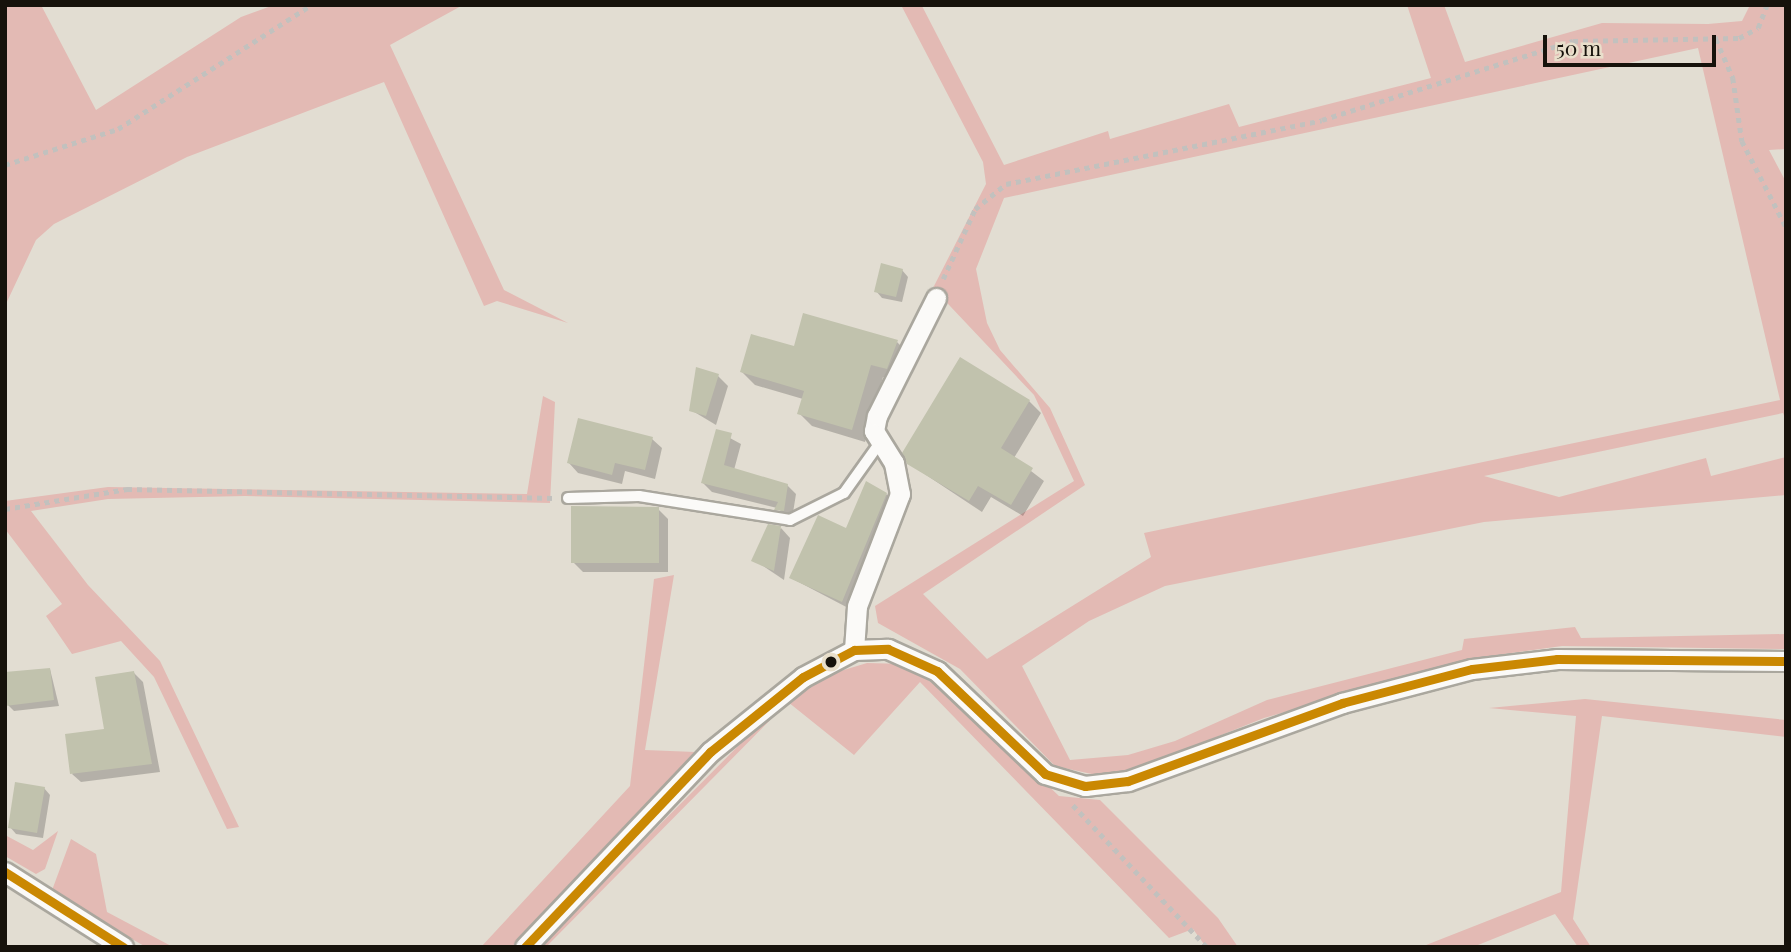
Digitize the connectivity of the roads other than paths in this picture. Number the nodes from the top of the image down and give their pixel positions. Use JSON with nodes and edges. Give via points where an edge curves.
{"nodes":[{"id":1,"x":936,"y":298,"type":"road end"},
{"id":2,"x":879,"y":444,"type":"junction"},
{"id":3,"x":568,"y":498,"type":"road end"},
{"id":4,"x":854,"y":650,"type":"junction"},
{"id":5,"x":1786,"y":662,"type":"edge"},
{"id":6,"x":5,"y":872,"type":"edge"},
{"id":7,"x":123,"y":947,"type":"edge"},
{"id":8,"x":525,"y":947,"type":"edge"}],
"edges":[{"from":1,"to":2,"type":"street","via":[[877,416]]},
{"from":2,"to":3,"type":"lane","via":[[844,493],[790,520],[639,496]]},
{"from":2,"to":4,"type":"street","via":[[894,463],[900,494],[857,606]]},
{"from":4,"to":5,"type":"street","via":[[888,649],[937,671],[1045,774],[1067,785],[1128,781],[1342,703],[1472,669],[1557,659]]},
{"from":4,"to":8,"type":"street","via":[[803,677],[710,752]]},
{"from":6,"to":7,"type":"street"}]}
